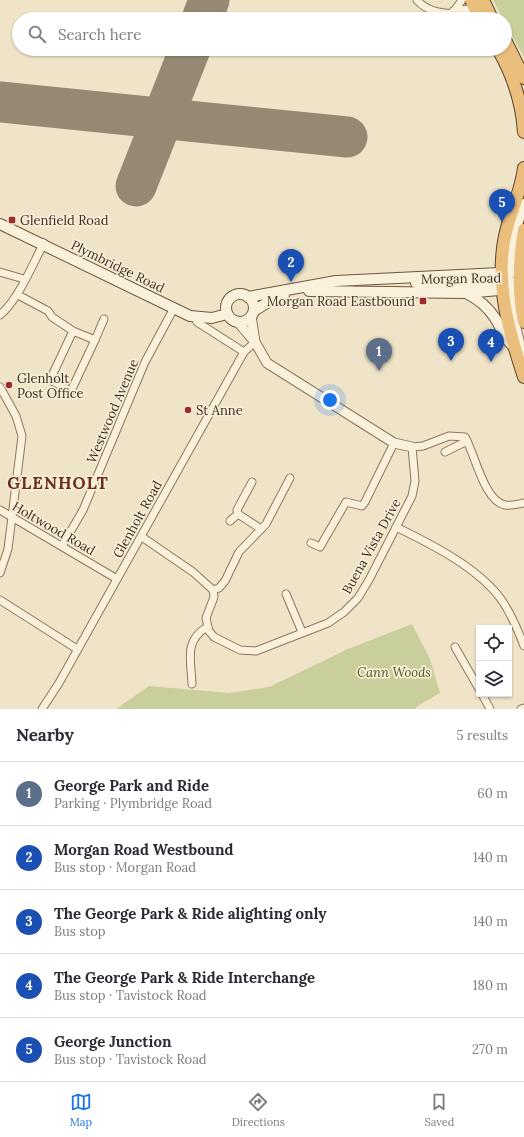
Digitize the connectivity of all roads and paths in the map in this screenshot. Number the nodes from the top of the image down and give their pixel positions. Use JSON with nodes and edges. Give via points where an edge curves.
{"nodes":[{"id":1,"x":417,"y":0,"type":"edge"},
{"id":2,"x":462,"y":0,"type":"edge"},
{"id":3,"x":455,"y":10,"type":"junction"},
{"id":4,"x":481,"y":11,"type":"edge"},
{"id":5,"x":433,"y":12,"type":"edge"},
{"id":6,"x":448,"y":12,"type":"edge"},
{"id":7,"x":512,"y":54,"type":"edge"},
{"id":8,"x":501,"y":56,"type":"edge"},
{"id":9,"x":524,"y":78,"type":"edge"},
{"id":10,"x":524,"y":132,"type":"edge"},
{"id":11,"x":524,"y":168,"type":"edge"},
{"id":12,"x":524,"y":204,"type":"edge"},
{"id":13,"x":0,"y":224,"type":"edge"},
{"id":14,"x":524,"y":230,"type":"edge"},
{"id":15,"x":44,"y":244,"type":"junction"},
{"id":16,"x":0,"y":272,"type":"edge"},
{"id":17,"x":24,"y":279,"type":"junction"},
{"id":18,"x":512,"y":281,"type":"edge"},
{"id":19,"x":466,"y":293,"type":"junction"},
{"id":20,"x":18,"y":295,"type":"junction"},
{"id":21,"x":248,"y":297,"type":"junction"},
{"id":22,"x":174,"y":308,"type":"junction"},
{"id":23,"x":252,"y":313,"type":"junction"},
{"id":24,"x":227,"y":314,"type":"junction"},
{"id":25,"x":0,"y":315,"type":"edge"},
{"id":26,"x":104,"y":319,"type":"dead end"},
{"id":27,"x":197,"y":322,"type":"dead end"},
{"id":28,"x":237,"y":322,"type":"junction"},
{"id":29,"x":524,"y":322,"type":"edge"},
{"id":30,"x":73,"y":331,"type":"junction"},
{"id":31,"x":95,"y":340,"type":"junction"},
{"id":32,"x":255,"y":342,"type":"junction"},
{"id":33,"x":513,"y":346,"type":"junction"},
{"id":34,"x":244,"y":352,"type":"junction"},
{"id":35,"x":524,"y":361,"type":"edge"},
{"id":36,"x":524,"y":377,"type":"edge"},
{"id":37,"x":0,"y":387,"type":"edge"},
{"id":38,"x":467,"y":441,"type":"junction"},
{"id":39,"x":394,"y":443,"type":"junction"},
{"id":40,"x":412,"y":447,"type":"junction"},
{"id":41,"x":445,"y":452,"type":"dead end"},
{"id":42,"x":290,"y":478,"type":"dead end"},
{"id":43,"x":252,"y":482,"type":"dead end"},
{"id":44,"x":524,"y":503,"type":"edge"},
{"id":45,"x":0,"y":510,"type":"edge"},
{"id":46,"x":238,"y":514,"type":"junction"},
{"id":47,"x":13,"y":517,"type":"junction"},
{"id":48,"x":230,"y":521,"type":"dead end"},
{"id":49,"x":396,"y":528,"type":"junction"},
{"id":50,"x":261,"y":530,"type":"junction"},
{"id":51,"x":142,"y":537,"type":"junction"},
{"id":52,"x":311,"y":543,"type":"dead end"},
{"id":53,"x":62,"y":546,"type":"junction"},
{"id":54,"x":0,"y":573,"type":"edge"},
{"id":55,"x":117,"y":579,"type":"junction"},
{"id":56,"x":213,"y":590,"type":"junction"},
{"id":57,"x":286,"y":594,"type":"dead end"},
{"id":58,"x":0,"y":600,"type":"edge"},
{"id":59,"x":207,"y":627,"type":"junction"},
{"id":60,"x":302,"y":632,"type":"junction"},
{"id":61,"x":524,"y":646,"type":"edge"},
{"id":62,"x":455,"y":647,"type":"dead end"},
{"id":63,"x":77,"y":649,"type":"junction"},
{"id":64,"x":192,"y":684,"type":"dead end"},
{"id":65,"x":476,"y":684,"type":"edge"},
{"id":66,"x":484,"y":697,"type":"edge"},
{"id":67,"x":524,"y":708,"type":"edge"},
{"id":68,"x":42,"y":709,"type":"edge"},
{"id":69,"x":490,"y":709,"type":"edge"},
{"id":70,"x":521,"y":709,"type":"edge"}],
"edges":[{"from":1,"to":5,"type":"street"},
{"from":2,"to":3,"type":"street"},
{"from":3,"to":4,"type":"street"},
{"from":3,"to":6,"type":"street"},
{"from":7,"to":9,"type":"highway"},
{"from":8,"to":10,"type":"highway","via":[[516,86]]},
{"from":11,"to":18,"type":"highway","via":[[523,179],[505,234]]},
{"from":12,"to":18,"type":"main road","via":[[515,230]]},
{"from":13,"to":15,"type":"main road","name":"Plymbridge Road"},
{"from":14,"to":18,"type":"highway"},
{"from":15,"to":17,"type":"street"},
{"from":15,"to":22,"type":"main road","name":"Plymbridge Road"},
{"from":16,"to":17,"type":"street"},
{"from":17,"to":20,"type":"street"},
{"from":18,"to":19,"type":"main road","name":"Morgan Road"},
{"from":18,"to":21,"type":"main road","name":"Morgan Road","via":[[455,284],[336,281]]},
{"from":18,"to":29,"type":"highway"},
{"from":18,"to":33,"type":"highway"},
{"from":18,"to":35,"type":"street","via":[[512,306]]},
{"from":19,"to":23,"type":"main road","name":"Morgan Road","via":[[313,290],[273,299]]},
{"from":19,"to":33,"type":"main road","via":[[485,306],[494,316],[504,339]]},
{"from":20,"to":25,"type":"street"},
{"from":20,"to":30,"type":"street","via":[[48,311],[52,317]]},
{"from":21,"to":23,"type":"main road","via":[[252,301]]},
{"from":21,"to":24,"type":"main road","via":[[238,294],[233,296],[227,304]]},
{"from":22,"to":24,"type":"main road","name":"Plymbridge Road","via":[[190,316],[212,318]]},
{"from":22,"to":53,"type":"street","name":"Westwood Avenue","via":[[144,362],[83,510]]},
{"from":23,"to":28,"type":"main road","via":[[243,322]]},
{"from":23,"to":32,"type":"street"},
{"from":24,"to":28,"type":"main road"},
{"from":26,"to":31,"type":"street"},
{"from":27,"to":34,"type":"street"},
{"from":28,"to":32,"type":"street"},
{"from":30,"to":31,"type":"street"},
{"from":30,"to":31,"type":"street","via":[[50,380],[71,391]]},
{"from":32,"to":34,"type":"street","name":"Glenholt Road"},
{"from":32,"to":39,"type":"street","via":[[267,363]]},
{"from":33,"to":36,"type":"highway"},
{"from":34,"to":51,"type":"street","name":"Glenholt Road"},
{"from":37,"to":47,"type":"street","via":[[16,416],[22,436]]},
{"from":38,"to":40,"type":"street","via":[[465,437],[449,436],[423,446]]},
{"from":38,"to":41,"type":"street"},
{"from":38,"to":44,"type":"street","via":[[494,499],[504,505]]},
{"from":39,"to":40,"type":"street"},
{"from":39,"to":52,"type":"street","via":[[362,506],[346,502],[320,547]]},
{"from":40,"to":49,"type":"street","name":"Buena Vista Drive","via":[[415,481],[412,496]]},
{"from":42,"to":50,"type":"street"},
{"from":43,"to":46,"type":"street","via":[[237,510]]},
{"from":45,"to":47,"type":"street","name":"Holtwood Road"},
{"from":46,"to":48,"type":"street"},
{"from":46,"to":50,"type":"street"},
{"from":47,"to":53,"type":"street","name":"Holtwood Road"},
{"from":47,"to":54,"type":"street","via":[[8,549]]},
{"from":49,"to":60,"type":"street","name":"Buena Vista Drive","via":[[358,598],[344,612],[328,622]]},
{"from":49,"to":61,"type":"street","via":[[431,544],[490,586],[514,621]]},
{"from":50,"to":56,"type":"street","via":[[239,552],[225,581]]},
{"from":51,"to":55,"type":"street","name":"Glenholt Road"},
{"from":51,"to":56,"type":"street","via":[[193,572]]},
{"from":53,"to":55,"type":"street","name":"Holtwood Road"},
{"from":55,"to":63,"type":"street","name":"Glenholt Road"},
{"from":56,"to":59,"type":"street","via":[[214,597],[206,618]]},
{"from":57,"to":60,"type":"street"},
{"from":58,"to":63,"type":"street"},
{"from":59,"to":60,"type":"street","name":"Buena Vista Drive","via":[[214,637],[224,644],[248,652]]},
{"from":59,"to":64,"type":"street","via":[[194,638],[191,645]]},
{"from":62,"to":65,"type":"street"},
{"from":63,"to":68,"type":"street","name":"Glenholt Road"},
{"from":66,"to":69,"type":"street"},
{"from":67,"to":70,"type":"street"}]}
